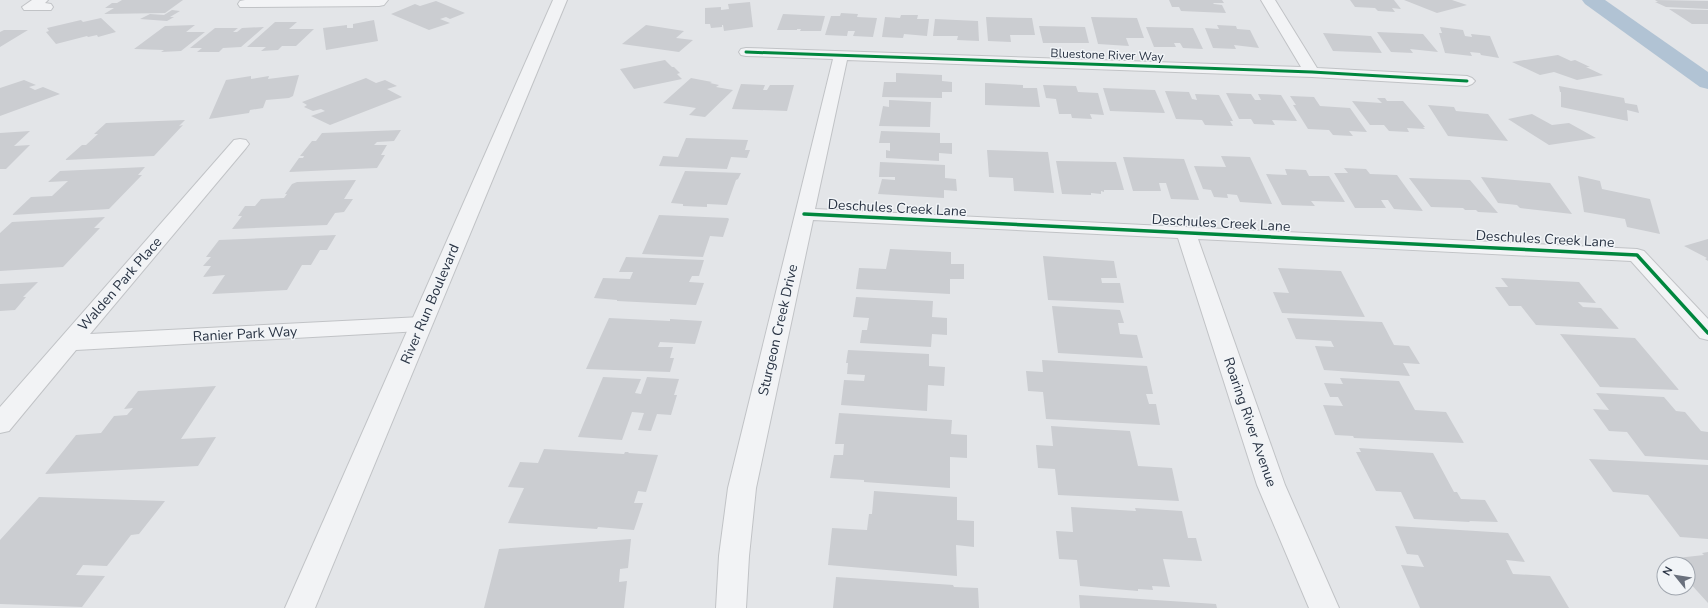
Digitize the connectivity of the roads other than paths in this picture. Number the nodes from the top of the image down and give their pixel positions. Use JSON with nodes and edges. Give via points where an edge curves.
{"nodes":[{"id":1,"x":560,"y":0,"type":"edge"},
{"id":2,"x":1268,"y":0,"type":"edge"},
{"id":3,"x":380,"y":1,"type":"edge"},
{"id":4,"x":245,"y":4,"type":"dead end"},
{"id":5,"x":746,"y":52,"type":"dead end"},
{"id":6,"x":841,"y":55,"type":"junction"},
{"id":7,"x":1312,"y":72,"type":"junction"},
{"id":8,"x":1467,"y":81,"type":"dead end"},
{"id":9,"x":240,"y":144,"type":"dead end"},
{"id":10,"x":804,"y":214,"type":"junction"},
{"id":11,"x":1186,"y":233,"type":"junction"},
{"id":12,"x":421,"y":324,"type":"junction"},
{"id":13,"x":1708,"y":333,"type":"edge"},
{"id":14,"x":70,"y":343,"type":"junction"},
{"id":15,"x":0,"y":424,"type":"edge"},
{"id":16,"x":300,"y":608,"type":"edge"},
{"id":17,"x":731,"y":608,"type":"edge"},
{"id":18,"x":1324,"y":608,"type":"edge"}],
"edges":[{"from":1,"to":12,"type":"street","name":"River Run Boulevard"},
{"from":2,"to":7,"type":"street"},
{"from":3,"to":4,"type":"street"},
{"from":5,"to":6,"type":"street","name":"Bluestone River Way"},
{"from":6,"to":7,"type":"street","name":"Bluestone River Way"},
{"from":6,"to":10,"type":"street","name":"Sturgeon Creek Drive"},
{"from":7,"to":8,"type":"street","name":"Bluestone River Way"},
{"from":9,"to":14,"type":"street","name":"Walden Park Place"},
{"from":10,"to":11,"type":"street","name":"Deschules Creek Lane"},
{"from":10,"to":17,"type":"street","name":"Sturgeon Creek Drive","via":[[742,488]]},
{"from":11,"to":13,"type":"street","name":"Deschules Creek Lane","via":[[1637,254]]},
{"from":11,"to":18,"type":"street","name":"Roaring River Avenue","via":[[1271,485]]},
{"from":12,"to":14,"type":"street","name":"Ranier Park Way"},
{"from":12,"to":16,"type":"street","name":"River Run Boulevard"},
{"from":14,"to":15,"type":"street","name":"Walden Park Place"}]}
